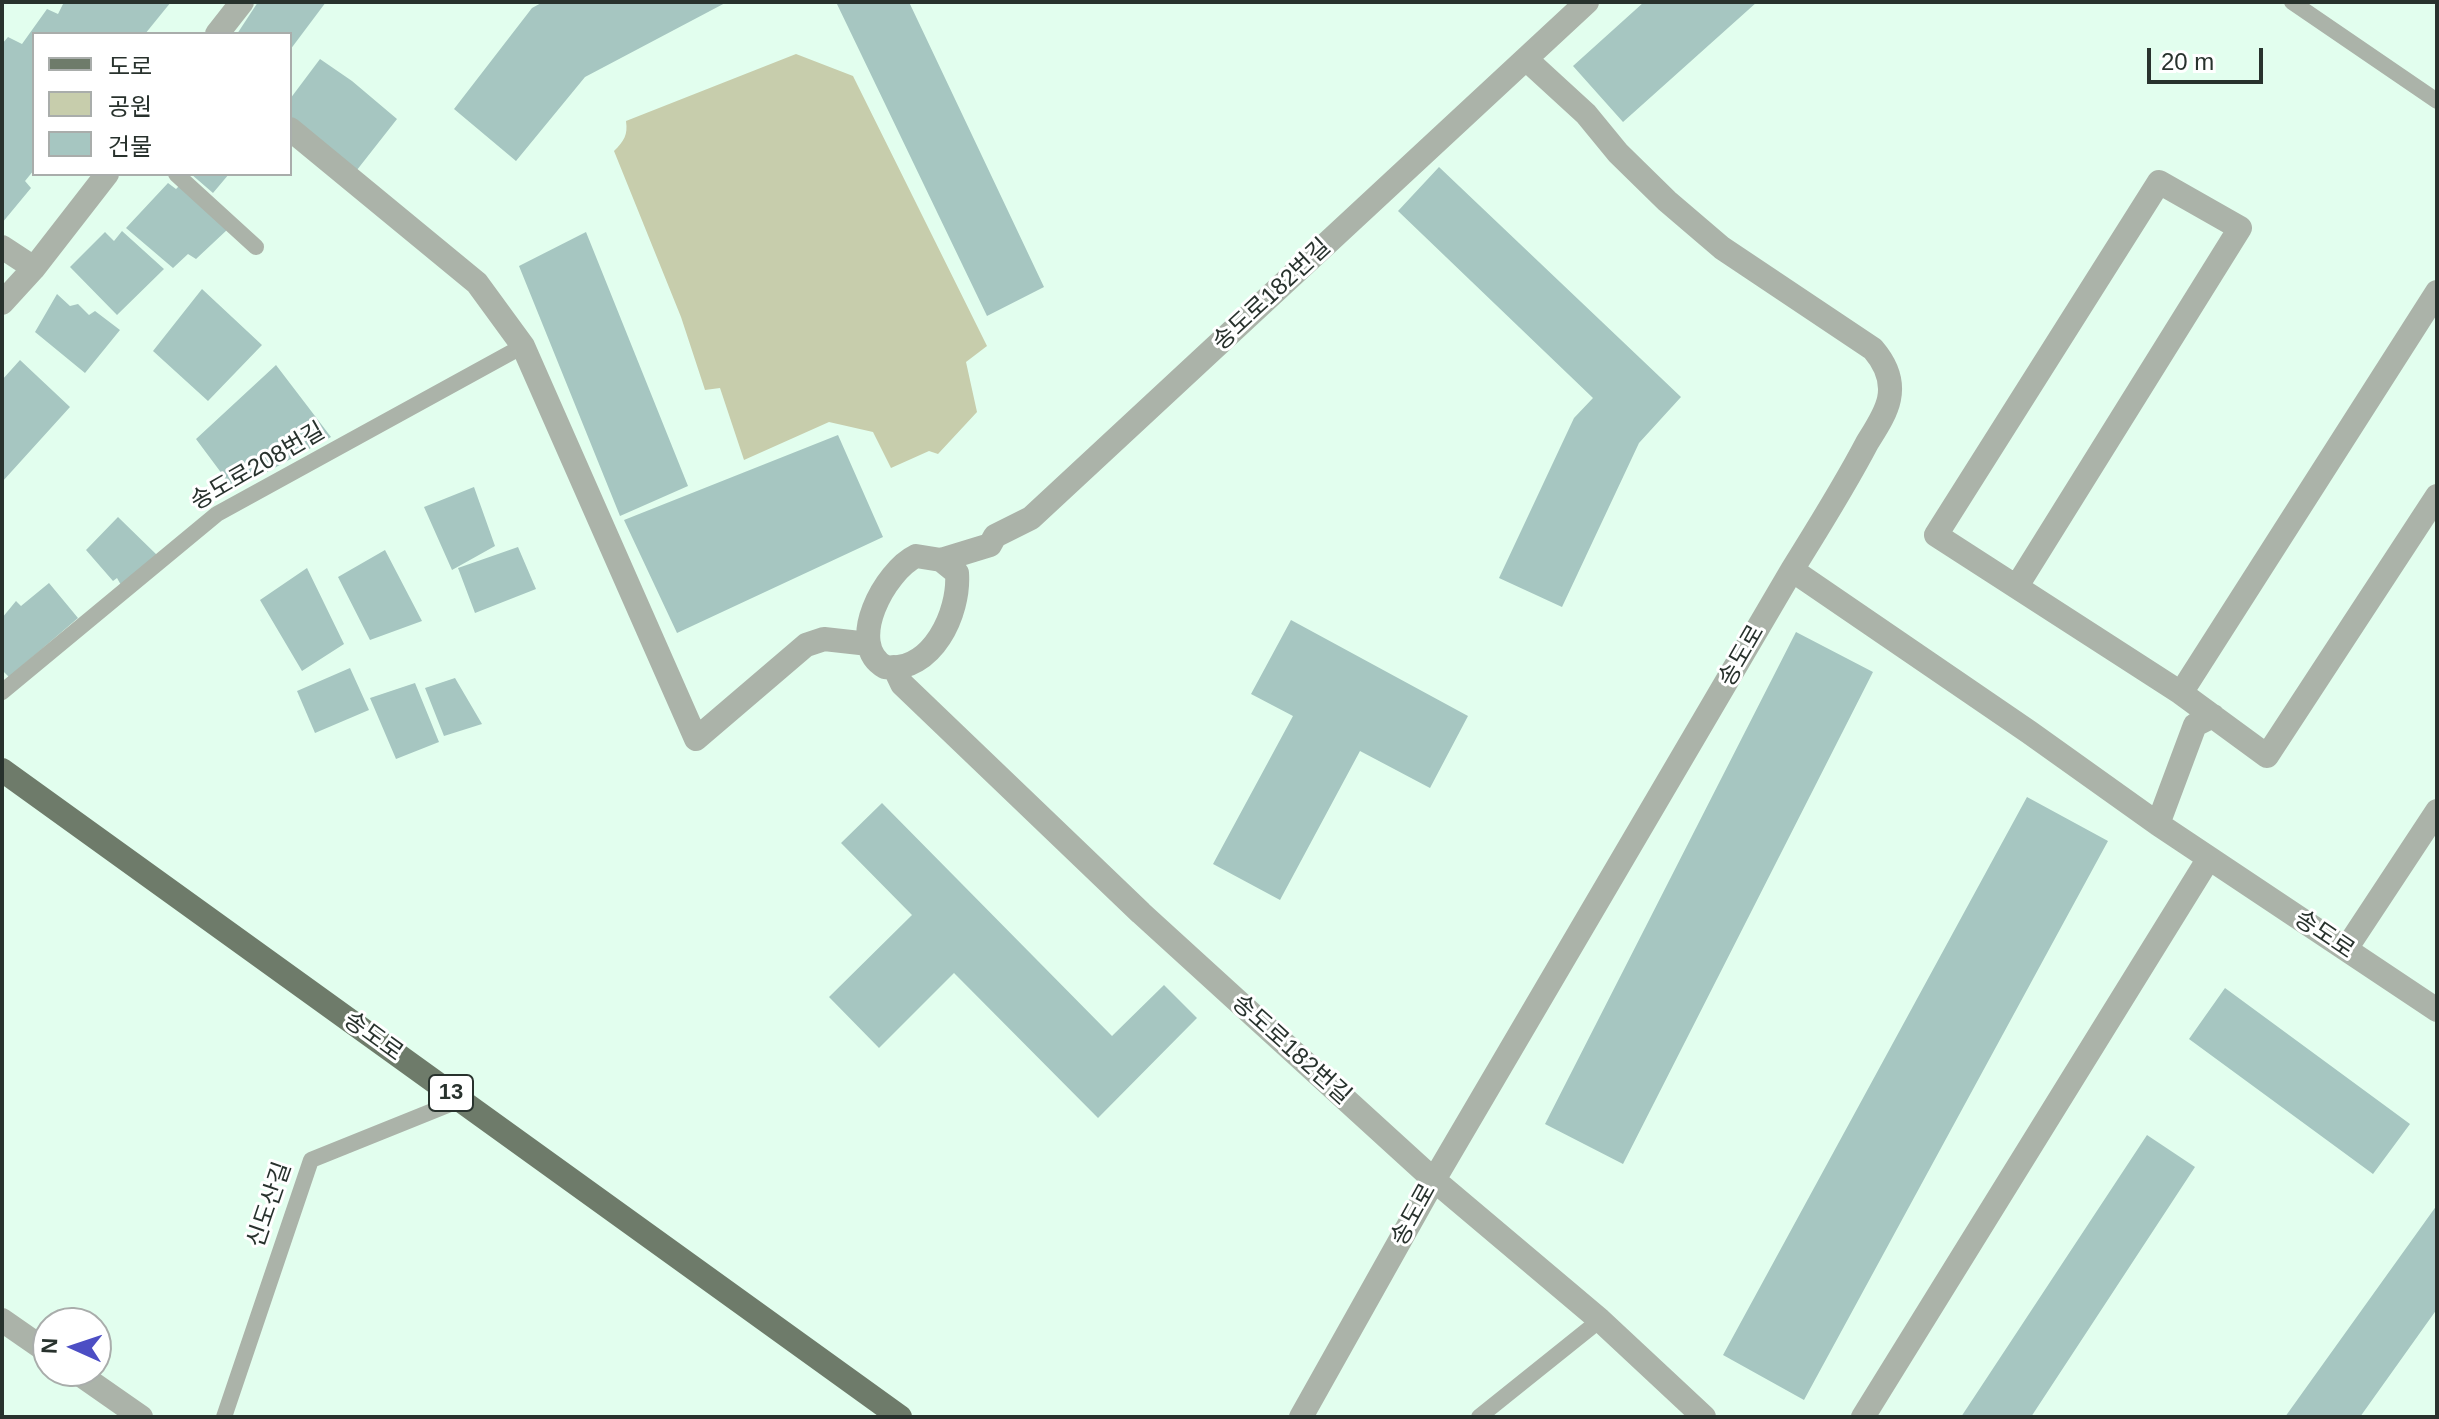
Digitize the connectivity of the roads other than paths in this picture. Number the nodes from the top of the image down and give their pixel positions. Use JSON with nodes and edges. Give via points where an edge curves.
{"nodes":[{"id":1,"x":242,"y":2,"type":"edge"},
{"id":2,"x":1587,"y":2,"type":"edge"},
{"id":3,"x":2292,"y":2,"type":"edge"},
{"id":4,"x":219,"y":32,"type":"edge"},
{"id":5,"x":1526,"y":59,"type":"junction"},
{"id":6,"x":2437,"y":101,"type":"edge"},
{"id":7,"x":292,"y":131,"type":"edge"},
{"id":8,"x":105,"y":176,"type":"edge"},
{"id":9,"x":178,"y":176,"type":"edge"},
{"id":10,"x":2,"y":247,"type":"edge"},
{"id":11,"x":256,"y":247,"type":"dead end"},
{"id":12,"x":34,"y":268,"type":"junction"},
{"id":13,"x":2437,"y":292,"type":"edge"},
{"id":14,"x":2,"y":303,"type":"edge"},
{"id":15,"x":523,"y":346,"type":"junction"},
{"id":16,"x":2437,"y":496,"type":"edge"},
{"id":17,"x":941,"y":560,"type":"junction"},
{"id":18,"x":1792,"y":570,"type":"junction"},
{"id":19,"x":2017,"y":586,"type":"junction"},
{"id":20,"x":869,"y":644,"type":"junction"},
{"id":21,"x":894,"y":667,"type":"junction"},
{"id":22,"x":2,"y":692,"type":"edge"},
{"id":23,"x":2181,"y":693,"type":"junction"},
{"id":24,"x":2213,"y":716,"type":"junction"},
{"id":25,"x":2,"y":770,"type":"edge"},
{"id":26,"x":2437,"y":811,"type":"edge"},
{"id":27,"x":2158,"y":824,"type":"junction"},
{"id":28,"x":2209,"y":858,"type":"junction"},
{"id":29,"x":2346,"y":949,"type":"junction"},
{"id":30,"x":2437,"y":1010,"type":"edge"},
{"id":31,"x":460,"y":1100,"type":"junction"},
{"id":32,"x":1434,"y":1180,"type":"junction"},
{"id":33,"x":2,"y":1320,"type":"edge"},
{"id":34,"x":1600,"y":1320,"type":"junction"},
{"id":35,"x":32,"y":1341,"type":"edge"},
{"id":36,"x":98,"y":1387,"type":"edge"},
{"id":37,"x":141,"y":1417,"type":"edge"},
{"id":38,"x":224,"y":1417,"type":"edge"},
{"id":39,"x":900,"y":1417,"type":"edge"},
{"id":40,"x":1301,"y":1417,"type":"edge"},
{"id":41,"x":1479,"y":1417,"type":"edge"},
{"id":42,"x":1704,"y":1417,"type":"edge"},
{"id":43,"x":1863,"y":1417,"type":"edge"}],
"edges":[{"from":1,"to":4,"type":"street"},
{"from":2,"to":5,"type":"street","name":"송도로182번길"},
{"from":3,"to":6,"type":"lane"},
{"from":5,"to":17,"type":"street","name":"송도로182번길","via":[[1031,518],[995,536],[990,545]]},
{"from":5,"to":18,"type":"street","via":[[1667,201],[1722,248],[1873,349],[1885,364],[1889,400]]},
{"from":7,"to":15,"type":"street","via":[[477,283]]},
{"from":8,"to":12,"type":"street"},
{"from":9,"to":11,"type":"lane"},
{"from":10,"to":12,"type":"street"},
{"from":12,"to":14,"type":"street"},
{"from":13,"to":23,"type":"street"},
{"from":15,"to":20,"type":"street","via":[[696,739],[806,645],[824,639]]},
{"from":15,"to":22,"type":"lane","name":"송도로208번길","via":[[217,514]]},
{"from":16,"to":24,"type":"street","via":[[2267,756]]},
{"from":17,"to":20,"type":"street","via":[[916,556],[891,576],[867,629]]},
{"from":17,"to":21,"type":"street","via":[[957,573],[958,589],[942,633],[911,665]]},
{"from":18,"to":27,"type":"street","name":"송도로"},
{"from":18,"to":32,"type":"street","name":"송도로"},
{"from":19,"to":19,"type":"street","via":[[1936,535],[2159,182],[2240,228]]},
{"from":19,"to":23,"type":"street"},
{"from":20,"to":21,"type":"street","via":[[877,662]]},
{"from":21,"to":32,"type":"street","name":"송도로182번길","via":[[902,684],[1141,913]]},
{"from":23,"to":24,"type":"street"},
{"from":24,"to":27,"type":"street","via":[[2195,725]]},
{"from":25,"to":31,"type":"main road","name":"송도로","number":"13"},
{"from":26,"to":29,"type":"street"},
{"from":27,"to":28,"type":"street","name":"송도로"},
{"from":28,"to":29,"type":"street","name":"송도로"},
{"from":28,"to":43,"type":"street"},
{"from":29,"to":30,"type":"street","name":"송도로"},
{"from":31,"to":38,"type":"lane","name":"신도산길","via":[[311,1160]]},
{"from":31,"to":39,"type":"main road","name":"송도로","number":"13"},
{"from":32,"to":34,"type":"street","name":"송도로182번길"},
{"from":32,"to":40,"type":"street","name":"송도로"},
{"from":33,"to":35,"type":"street"},
{"from":34,"to":41,"type":"lane"},
{"from":34,"to":42,"type":"street","name":"송도로182번길"},
{"from":36,"to":37,"type":"street"}]}
